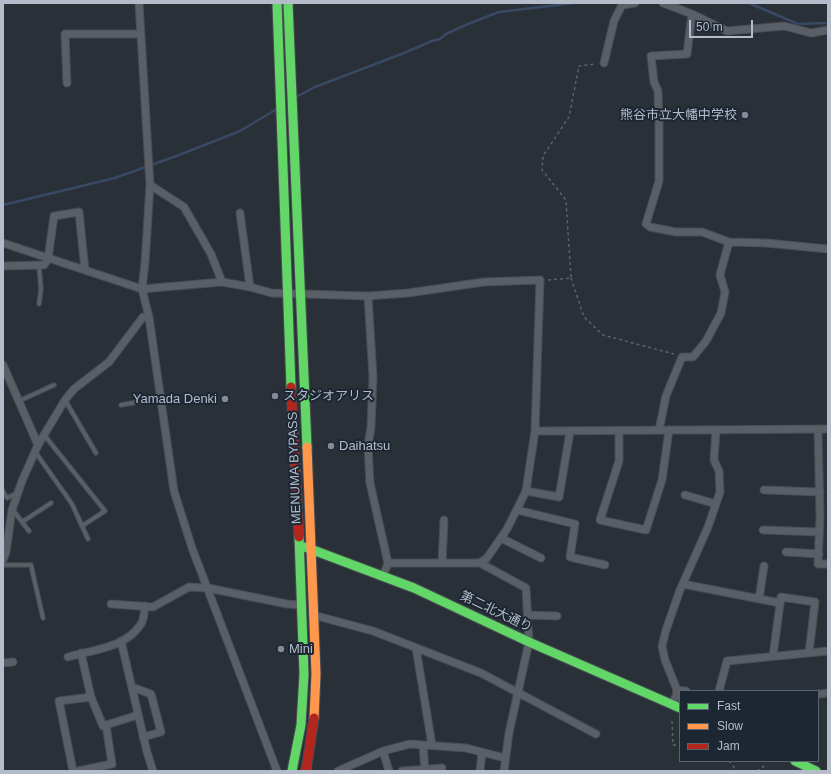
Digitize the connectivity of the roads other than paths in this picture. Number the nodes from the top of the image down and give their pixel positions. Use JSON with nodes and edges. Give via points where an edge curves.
{"nodes":[{"id":1,"x":139,"y":3,"type":"edge"},
{"id":2,"x":277,"y":3,"type":"edge"},
{"id":3,"x":288,"y":3,"type":"edge"},
{"id":4,"x":635,"y":3,"type":"edge"},
{"id":5,"x":663,"y":3,"type":"edge"},
{"id":6,"x":623,"y":4,"type":"edge"},
{"id":7,"x":692,"y":14,"type":"junction"},
{"id":8,"x":828,"y":30,"type":"edge"},
{"id":9,"x":141,"y":34,"type":"junction"},
{"id":10,"x":604,"y":63,"type":"road end"},
{"id":11,"x":67,"y":83,"type":"dead end"},
{"id":12,"x":150,"y":186,"type":"junction"},
{"id":13,"x":240,"y":213,"type":"dead end"},
{"id":14,"x":728,"y":242,"type":"junction"},
{"id":15,"x":3,"y":243,"type":"edge"},
{"id":16,"x":828,"y":249,"type":"edge"},
{"id":17,"x":48,"y":259,"type":"junction"},
{"id":18,"x":3,"y":266,"type":"edge"},
{"id":19,"x":39,"y":266,"type":"junction"},
{"id":20,"x":85,"y":270,"type":"junction"},
{"id":21,"x":222,"y":282,"type":"junction"},
{"id":22,"x":250,"y":287,"type":"junction"},
{"id":23,"x":142,"y":289,"type":"junction"},
{"id":24,"x":287,"y":293,"type":"junction"},
{"id":25,"x":301,"y":293,"type":"junction"},
{"id":26,"x":368,"y":296,"type":"junction"},
{"id":27,"x":39,"y":304,"type":"dead end"},
{"id":28,"x":148,"y":317,"type":"junction"},
{"id":29,"x":3,"y":366,"type":"edge"},
{"id":30,"x":54,"y":385,"type":"dead end"},
{"id":31,"x":161,"y":398,"type":"junction"},
{"id":32,"x":65,"y":400,"type":"junction"},
{"id":33,"x":18,"y":401,"type":"junction"},
{"id":34,"x":122,"y":405,"type":"dead end"},
{"id":35,"x":818,"y":429,"type":"junction"},
{"id":36,"x":828,"y":429,"type":"edge"},
{"id":37,"x":659,"y":430,"type":"junction"},
{"id":38,"x":669,"y":430,"type":"junction"},
{"id":39,"x":716,"y":430,"type":"junction"},
{"id":40,"x":535,"y":431,"type":"junction"},
{"id":41,"x":619,"y":431,"type":"junction"},
{"id":42,"x":570,"y":432,"type":"junction"},
{"id":43,"x":45,"y":436,"type":"junction"},
{"id":44,"x":38,"y":445,"type":"junction"},
{"id":45,"x":36,"y":453,"type":"junction"},
{"id":46,"x":96,"y":453,"type":"dead end"},
{"id":47,"x":764,"y":490,"type":"dead end"},
{"id":48,"x":3,"y":491,"type":"edge"},
{"id":49,"x":526,"y":491,"type":"junction"},
{"id":50,"x":820,"y":492,"type":"junction"},
{"id":51,"x":18,"y":493,"type":"junction"},
{"id":52,"x":685,"y":495,"type":"dead end"},
{"id":53,"x":51,"y":503,"type":"dead end"},
{"id":54,"x":716,"y":504,"type":"junction"},
{"id":55,"x":12,"y":510,"type":"junction"},
{"id":56,"x":517,"y":510,"type":"junction"},
{"id":57,"x":444,"y":520,"type":"dead end"},
{"id":58,"x":820,"y":520,"type":"junction"},
{"id":59,"x":828,"y":520,"type":"edge"},
{"id":60,"x":22,"y":522,"type":"junction"},
{"id":61,"x":82,"y":526,"type":"junction"},
{"id":62,"x":763,"y":530,"type":"dead end"},
{"id":63,"x":28,"y":531,"type":"dead end"},
{"id":64,"x":820,"y":532,"type":"junction"},
{"id":65,"x":501,"y":538,"type":"junction"},
{"id":66,"x":88,"y":539,"type":"dead end"},
{"id":67,"x":299,"y":545,"type":"junction"},
{"id":68,"x":311,"y":549,"type":"junction"},
{"id":69,"x":786,"y":552,"type":"dead end"},
{"id":70,"x":819,"y":554,"type":"junction"},
{"id":71,"x":541,"y":558,"type":"dead end"},
{"id":72,"x":3,"y":560,"type":"edge"},
{"id":73,"x":480,"y":562,"type":"junction"},
{"id":74,"x":388,"y":563,"type":"junction"},
{"id":75,"x":442,"y":563,"type":"junction"},
{"id":76,"x":828,"y":564,"type":"edge"},
{"id":77,"x":3,"y":565,"type":"edge"},
{"id":78,"x":605,"y":565,"type":"dead end"},
{"id":79,"x":764,"y":566,"type":"dead end"},
{"id":80,"x":384,"y":576,"type":"junction"},
{"id":81,"x":683,"y":584,"type":"junction"},
{"id":82,"x":208,"y":588,"type":"junction"},
{"id":83,"x":759,"y":599,"type":"junction"},
{"id":84,"x":780,"y":603,"type":"junction"},
{"id":85,"x":111,"y":604,"type":"dead end"},
{"id":86,"x":301,"y":605,"type":"junction"},
{"id":87,"x":145,"y":606,"type":"junction"},
{"id":88,"x":313,"y":615,"type":"junction"},
{"id":89,"x":528,"y":615,"type":"junction"},
{"id":90,"x":556,"y":616,"type":"dead end"},
{"id":91,"x":43,"y":618,"type":"dead end"},
{"id":92,"x":121,"y":641,"type":"junction"},
{"id":93,"x":529,"y":642,"type":"junction"},
{"id":94,"x":416,"y":648,"type":"junction"},
{"id":95,"x":828,"y":651,"type":"edge"},
{"id":96,"x":81,"y":653,"type":"junction"},
{"id":97,"x":809,"y":653,"type":"junction"},
{"id":98,"x":774,"y":656,"type":"junction"},
{"id":99,"x":68,"y":657,"type":"dead end"},
{"id":100,"x":13,"y":662,"type":"dead end"},
{"id":101,"x":3,"y":664,"type":"edge"},
{"id":102,"x":132,"y":687,"type":"junction"},
{"id":103,"x":677,"y":690,"type":"joint"},
{"id":104,"x":719,"y":690,"type":"edge"},
{"id":105,"x":518,"y":693,"type":"junction"},
{"id":106,"x":91,"y":697,"type":"junction"},
{"id":107,"x":676,"y":706,"type":"edge"},
{"id":108,"x":138,"y":716,"type":"junction"},
{"id":109,"x":106,"y":725,"type":"junction"},
{"id":110,"x":596,"y":734,"type":"dead end"},
{"id":111,"x":143,"y":737,"type":"junction"},
{"id":112,"x":423,"y":745,"type":"junction"},
{"id":113,"x":432,"y":745,"type":"junction"},
{"id":114,"x":384,"y":751,"type":"junction"},
{"id":115,"x":482,"y":752,"type":"junction"},
{"id":116,"x":505,"y":758,"type":"junction"},
{"id":117,"x":797,"y":762,"type":"edge"},
{"id":118,"x":442,"y":768,"type":"dead end"},
{"id":119,"x":425,"y":770,"type":"edge"},
{"id":120,"x":73,"y":771,"type":"edge"},
{"id":121,"x":78,"y":771,"type":"edge"},
{"id":122,"x":153,"y":771,"type":"edge"},
{"id":123,"x":277,"y":771,"type":"edge"},
{"id":124,"x":292,"y":771,"type":"edge"},
{"id":125,"x":306,"y":771,"type":"edge"},
{"id":126,"x":338,"y":771,"type":"edge"},
{"id":127,"x":389,"y":771,"type":"edge"},
{"id":128,"x":402,"y":771,"type":"edge"},
{"id":129,"x":480,"y":771,"type":"edge"},
{"id":130,"x":504,"y":771,"type":"edge"},
{"id":131,"x":816,"y":771,"type":"edge"}],
"edges":[{"from":1,"to":9,"type":"street"},
{"from":2,"to":24,"type":"main road","name":"MENUMA BYPASS"},
{"from":3,"to":25,"type":"main road","name":"MENUMA BYPASS"},
{"from":4,"to":6,"type":"street"},
{"from":5,"to":7,"type":"street"},
{"from":6,"to":10,"type":"street","via":[[614,21]]},
{"from":7,"to":8,"type":"street","via":[[727,31],[784,26],[811,32]]},
{"from":7,"to":14,"type":"street","via":[[688,54],[651,56],[654,82],[658,91],[659,181],[646,224],[676,232],[702,232]]},
{"from":9,"to":11,"type":"street","via":[[65,34]]},
{"from":9,"to":12,"type":"street"},
{"from":12,"to":21,"type":"street","via":[[184,207],[211,254]]},
{"from":12,"to":23,"type":"street"},
{"from":13,"to":22,"type":"street"},
{"from":14,"to":16,"type":"street"},
{"from":14,"to":37,"type":"street","via":[[720,275],[725,292],[721,313],[706,341],[693,356],[682,357],[666,396]]},
{"from":15,"to":17,"type":"street"},
{"from":17,"to":19,"type":"street","via":[[44,265]]},
{"from":17,"to":20,"type":"street"},
{"from":17,"to":20,"type":"street","via":[[54,216],[79,212]]},
{"from":18,"to":19,"type":"street"},
{"from":19,"to":27,"type":"lane"},
{"from":20,"to":23,"type":"street"},
{"from":21,"to":22,"type":"street"},
{"from":21,"to":23,"type":"street"},
{"from":22,"to":24,"type":"street","via":[[272,293]]},
{"from":23,"to":28,"type":"street"},
{"from":24,"to":25,"type":"street"},
{"from":24,"to":67,"type":"main road","name":"MENUMA BYPASS"},
{"from":25,"to":26,"type":"street"},
{"from":25,"to":68,"type":"main road","name":"MENUMA BYPASS"},
{"from":26,"to":40,"type":"street","via":[[484,282],[540,280]]},
{"from":26,"to":74,"type":"street","via":[[372,377],[368,446],[370,483]]},
{"from":28,"to":31,"type":"street"},
{"from":28,"to":32,"type":"street","via":[[144,317],[109,362],[74,389]]},
{"from":29,"to":33,"type":"street"},
{"from":30,"to":33,"type":"lane"},
{"from":31,"to":34,"type":"lane"},
{"from":31,"to":82,"type":"street","via":[[174,491]]},
{"from":32,"to":43,"type":"street"},
{"from":32,"to":46,"type":"lane"},
{"from":33,"to":44,"type":"street"},
{"from":35,"to":36,"type":"street"},
{"from":35,"to":39,"type":"street"},
{"from":35,"to":50,"type":"street"},
{"from":37,"to":38,"type":"street"},
{"from":37,"to":41,"type":"street"},
{"from":38,"to":39,"type":"street"},
{"from":38,"to":41,"type":"street","via":[[662,480],[646,530],[600,520],[619,461]]},
{"from":39,"to":54,"type":"street","via":[[714,460],[719,471],[720,492]]},
{"from":40,"to":42,"type":"street"},
{"from":40,"to":49,"type":"street"},
{"from":41,"to":42,"type":"street"},
{"from":42,"to":49,"type":"street","via":[[559,496]]},
{"from":43,"to":44,"type":"street"},
{"from":43,"to":61,"type":"lane","via":[[105,511]]},
{"from":44,"to":45,"type":"street"},
{"from":45,"to":51,"type":"street"},
{"from":45,"to":61,"type":"lane","via":[[72,504]]},
{"from":47,"to":50,"type":"street"},
{"from":48,"to":51,"type":"lane","via":[[7,498]]},
{"from":49,"to":56,"type":"street"},
{"from":50,"to":58,"type":"street"},
{"from":51,"to":55,"type":"street"},
{"from":52,"to":54,"type":"street"},
{"from":53,"to":60,"type":"lane"},
{"from":54,"to":81,"type":"street"},
{"from":55,"to":60,"type":"lane"},
{"from":55,"to":72,"type":"street"},
{"from":56,"to":65,"type":"street"},
{"from":56,"to":78,"type":"street","via":[[575,524],[570,557]]},
{"from":57,"to":75,"type":"street"},
{"from":58,"to":59,"type":"street"},
{"from":58,"to":64,"type":"street"},
{"from":60,"to":63,"type":"lane"},
{"from":61,"to":66,"type":"lane"},
{"from":62,"to":64,"type":"street"},
{"from":64,"to":70,"type":"street"},
{"from":65,"to":71,"type":"street"},
{"from":65,"to":73,"type":"street","via":[[487,558]]},
{"from":67,"to":68,"type":"main road","name":"第二北大通り"},
{"from":67,"to":86,"type":"main road","name":"MENUMA BYPASS"},
{"from":68,"to":80,"type":"main road","name":"第二北大通り"},
{"from":68,"to":88,"type":"main road","name":"MENUMA BYPASS"},
{"from":69,"to":70,"type":"street"},
{"from":70,"to":76,"type":"street","via":[[818,564]]},
{"from":73,"to":75,"type":"street"},
{"from":73,"to":89,"type":"street","via":[[526,588]]},
{"from":74,"to":75,"type":"street"},
{"from":74,"to":80,"type":"street"},
{"from":77,"to":91,"type":"lane","via":[[31,566]]},
{"from":79,"to":83,"type":"street"},
{"from":80,"to":93,"type":"main road","name":"第二北大通り"},
{"from":81,"to":83,"type":"street"},
{"from":81,"to":103,"type":"street","via":[[662,646]]},
{"from":82,"to":86,"type":"street"},
{"from":82,"to":87,"type":"street","via":[[188,587],[153,607]]},
{"from":82,"to":123,"type":"street"},
{"from":83,"to":84,"type":"street"},
{"from":84,"to":97,"type":"street","via":[[781,598],[815,602]]},
{"from":84,"to":98,"type":"street"},
{"from":85,"to":87,"type":"street"},
{"from":86,"to":124,"type":"main road","name":"MENUMA BYPASS","via":[[303,694],[301,725]]},
{"from":87,"to":92,"type":"street","via":[[142,624]]},
{"from":88,"to":94,"type":"street","via":[[373,631]]},
{"from":88,"to":125,"type":"main road","name":"MENUMA BYPASS","via":[[316,694]]},
{"from":89,"to":90,"type":"street"},
{"from":89,"to":93,"type":"street"},
{"from":92,"to":96,"type":"street","via":[[115,645]]},
{"from":92,"to":102,"type":"street"},
{"from":93,"to":105,"type":"street"},
{"from":93,"to":107,"type":"main road","name":"第二北大通り"},
{"from":94,"to":105,"type":"street","via":[[481,673]]},
{"from":94,"to":113,"type":"street"},
{"from":95,"to":97,"type":"street"},
{"from":96,"to":99,"type":"street"},
{"from":96,"to":106,"type":"street"},
{"from":97,"to":98,"type":"street"},
{"from":98,"to":104,"type":"street","via":[[727,661]]},
{"from":100,"to":101,"type":"street"},
{"from":102,"to":108,"type":"street"},
{"from":102,"to":111,"type":"street","via":[[150,694],[161,732]]},
{"from":103,"to":107,"type":"street"},
{"from":105,"to":110,"type":"street"},
{"from":105,"to":116,"type":"street"},
{"from":106,"to":109,"type":"street","via":[[102,726]]},
{"from":106,"to":120,"type":"street","via":[[59,701]]},
{"from":108,"to":109,"type":"street"},
{"from":108,"to":111,"type":"street"},
{"from":109,"to":121,"type":"street","via":[[112,764]]},
{"from":111,"to":122,"type":"street"},
{"from":112,"to":113,"type":"street"},
{"from":112,"to":114,"type":"street","via":[[410,744]]},
{"from":112,"to":119,"type":"street"},
{"from":113,"to":115,"type":"street"},
{"from":114,"to":126,"type":"street"},
{"from":114,"to":127,"type":"street"},
{"from":115,"to":116,"type":"street"},
{"from":115,"to":129,"type":"street"},
{"from":116,"to":130,"type":"street"},
{"from":117,"to":131,"type":"main road"},
{"from":118,"to":119,"type":"street"},
{"from":119,"to":128,"type":"street"}]}
